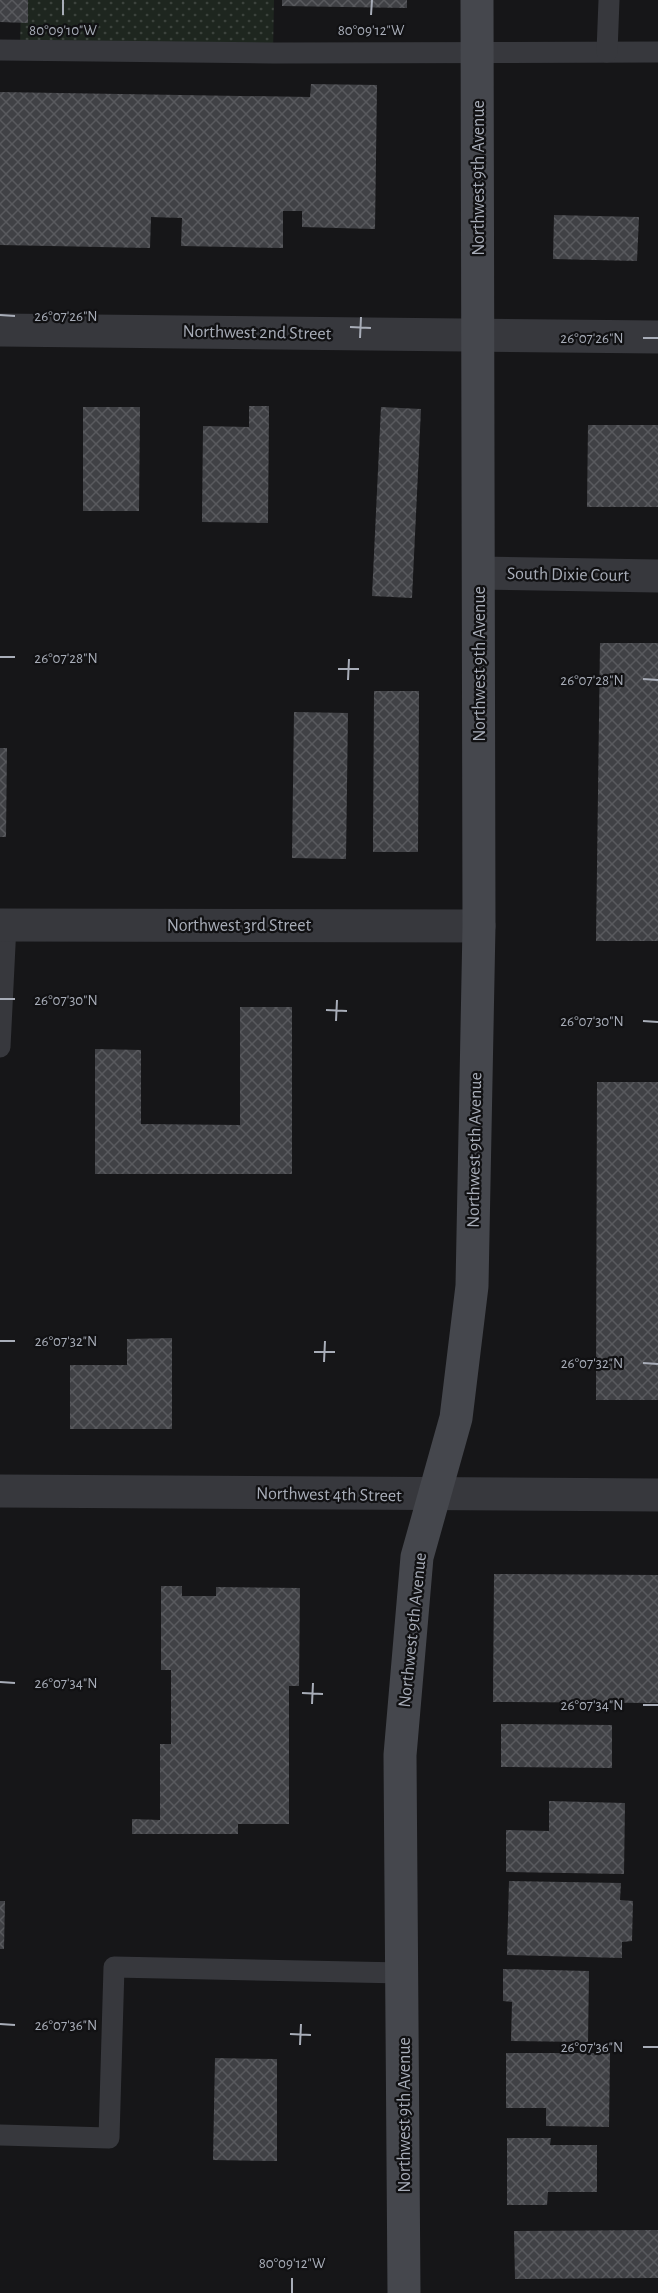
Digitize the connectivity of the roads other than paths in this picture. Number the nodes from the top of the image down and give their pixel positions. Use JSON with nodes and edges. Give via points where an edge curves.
{"nodes":[{"id":1,"x":477,"y":0,"type":"edge"},
{"id":2,"x":609,"y":0,"type":"edge"},
{"id":3,"x":0,"y":51,"type":"edge"},
{"id":4,"x":477,"y":52,"type":"junction"},
{"id":5,"x":607,"y":52,"type":"junction"},
{"id":6,"x":658,"y":52,"type":"edge"},
{"id":7,"x":0,"y":330,"type":"edge"},
{"id":8,"x":479,"y":334,"type":"junction"},
{"id":9,"x":658,"y":337,"type":"edge"},
{"id":10,"x":479,"y":573,"type":"junction"},
{"id":11,"x":658,"y":576,"type":"edge"},
{"id":12,"x":3,"y":925,"type":"edge"},
{"id":13,"x":478,"y":926,"type":"junction"},
{"id":14,"x":0,"y":1047,"type":"edge"},
{"id":15,"x":0,"y":1491,"type":"edge"},
{"id":16,"x":434,"y":1494,"type":"junction"},
{"id":17,"x":658,"y":1495,"type":"edge"},
{"id":18,"x":403,"y":1973,"type":"junction"},
{"id":19,"x":0,"y":2135,"type":"edge"},
{"id":20,"x":404,"y":2293,"type":"edge"}],
"edges":[{"from":1,"to":4,"type":"main road","name":"Northwest 9th Avenue"},
{"from":2,"to":5,"type":"lane"},
{"from":3,"to":4,"type":"lane"},
{"from":4,"to":5,"type":"lane"},
{"from":4,"to":8,"type":"main road","name":"Northwest 9th Avenue"},
{"from":5,"to":6,"type":"lane"},
{"from":7,"to":8,"type":"street","name":"Northwest 2nd Street"},
{"from":8,"to":9,"type":"street","name":"Northwest 2nd Street"},
{"from":8,"to":10,"type":"main road","name":"Northwest 9th Avenue"},
{"from":10,"to":11,"type":"street","name":"South Dixie Court"},
{"from":10,"to":13,"type":"main road","name":"Northwest 9th Avenue"},
{"from":12,"to":13,"type":"street","name":"Northwest 3rd Street"},
{"from":12,"to":14,"type":"lane"},
{"from":13,"to":16,"type":"main road","name":"Northwest 9th Avenue","via":[[472,1286],[456,1418]]},
{"from":15,"to":16,"type":"street","name":"Northwest 4th Street"},
{"from":16,"to":17,"type":"street","name":"Northwest 4th Street"},
{"from":16,"to":18,"type":"main road","name":"Northwest 9th Avenue","via":[[417,1557],[400,1755]]},
{"from":18,"to":19,"type":"lane","via":[[114,1967],[109,2138]]},
{"from":18,"to":20,"type":"main road","name":"Northwest 9th Avenue"}]}
